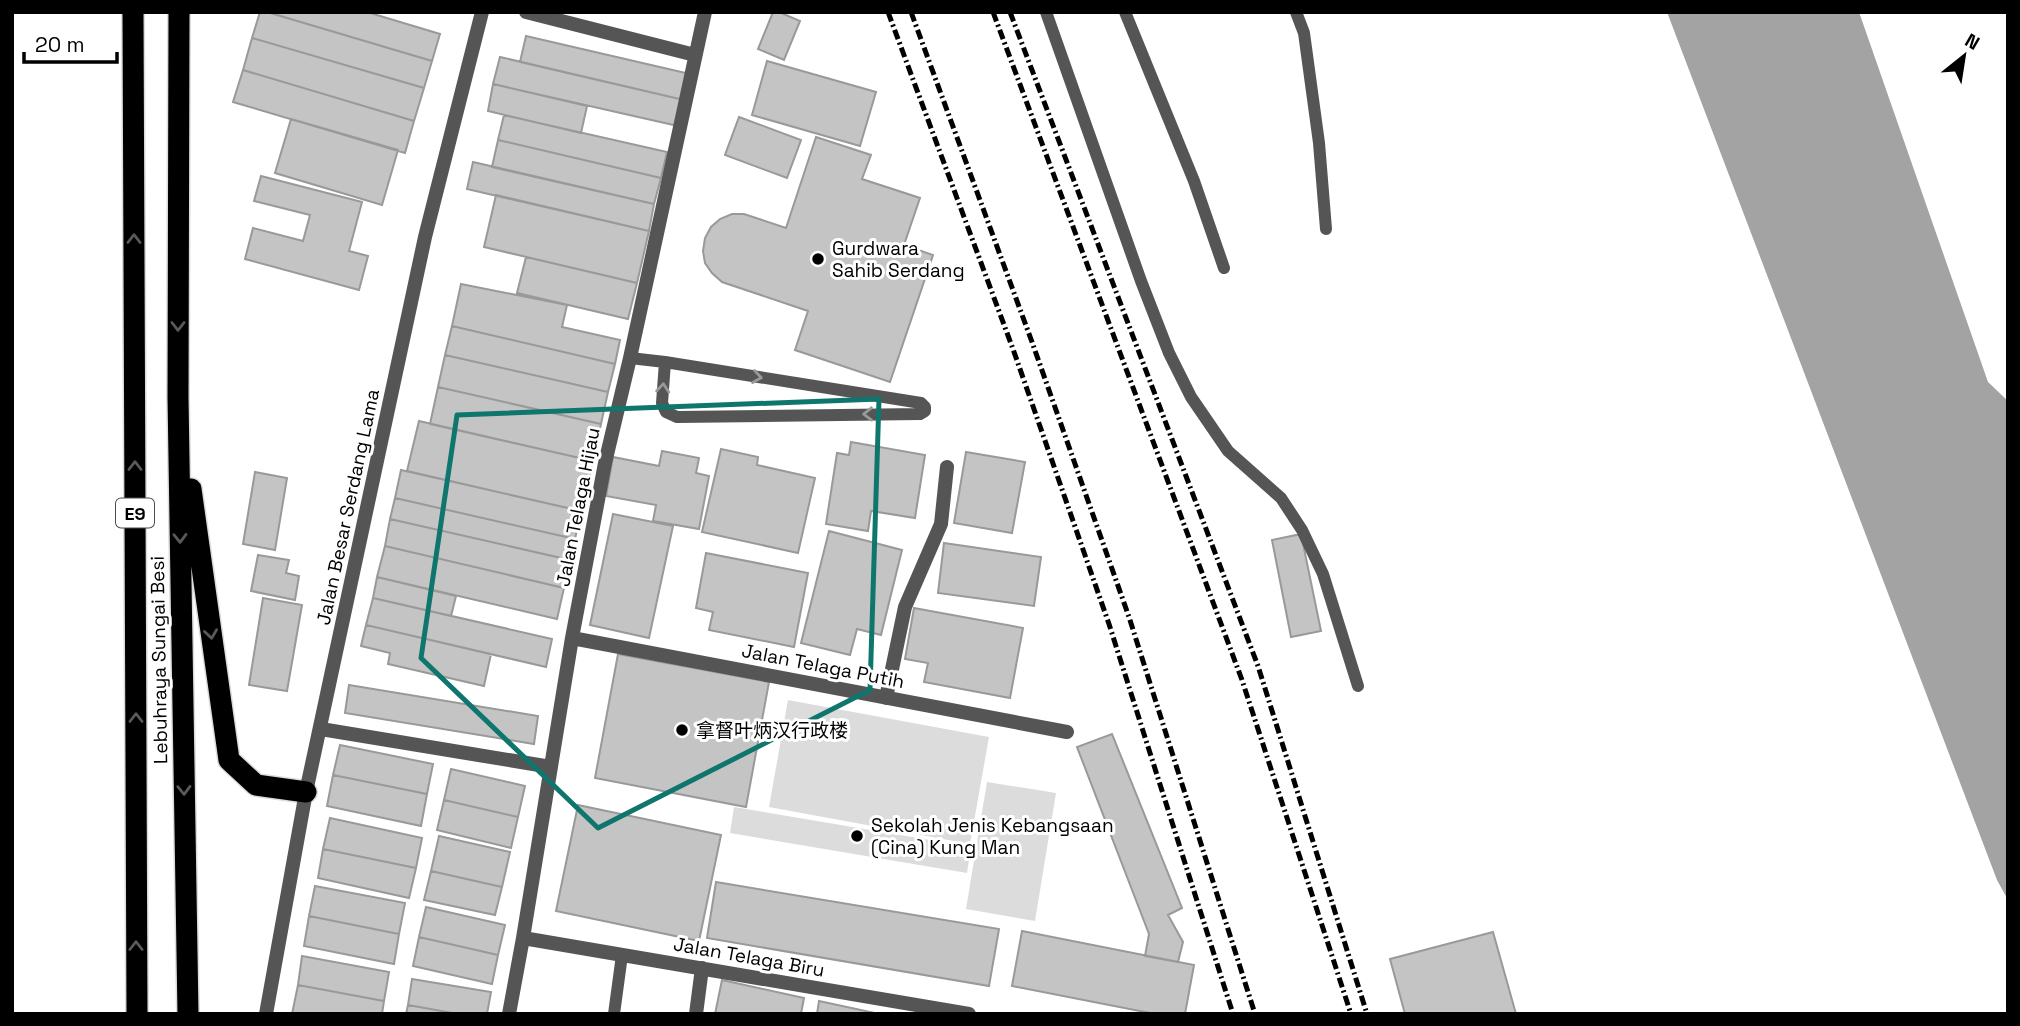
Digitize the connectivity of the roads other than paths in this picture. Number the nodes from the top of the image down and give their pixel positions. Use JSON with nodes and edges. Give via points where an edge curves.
{"nodes":[{"id":1,"x":133,"y":12,"type":"edge"},
{"id":2,"x":179,"y":12,"type":"edge"},
{"id":3,"x":482,"y":12,"type":"edge"},
{"id":4,"x":526,"y":12,"type":"edge"},
{"id":5,"x":705,"y":12,"type":"edge"},
{"id":6,"x":1046,"y":12,"type":"edge"},
{"id":7,"x":1125,"y":12,"type":"edge"},
{"id":8,"x":1296,"y":12,"type":"edge"},
{"id":9,"x":695,"y":55,"type":"junction"},
{"id":10,"x":1326,"y":229,"type":"dead end"},
{"id":11,"x":1224,"y":268,"type":"dead end"},
{"id":12,"x":630,"y":358,"type":"junction"},
{"id":13,"x":665,"y":362,"type":"junction"},
{"id":14,"x":178,"y":397,"type":"junction"},
{"id":15,"x":947,"y":467,"type":"dead end"},
{"id":16,"x":572,"y":638,"type":"junction"},
{"id":17,"x":1358,"y":686,"type":"dead end"},
{"id":18,"x":886,"y":698,"type":"junction"},
{"id":19,"x":321,"y":729,"type":"junction"},
{"id":20,"x":1067,"y":732,"type":"dead end"},
{"id":21,"x":551,"y":767,"type":"junction"},
{"id":22,"x":306,"y":792,"type":"junction"},
{"id":23,"x":523,"y":938,"type":"junction"},
{"id":24,"x":622,"y":955,"type":"junction"},
{"id":25,"x":702,"y":968,"type":"junction"},
{"id":26,"x":137,"y":1014,"type":"edge"},
{"id":27,"x":188,"y":1014,"type":"edge"},
{"id":28,"x":266,"y":1014,"type":"edge"},
{"id":29,"x":509,"y":1014,"type":"edge"},
{"id":30,"x":614,"y":1014,"type":"edge"},
{"id":31,"x":696,"y":1014,"type":"edge"},
{"id":32,"x":969,"y":1014,"type":"edge"}],
"edges":[{"from":26,"to":1,"type":"highway","name":"Lebuhraya Sungai Besi","number":"E9","one_way":true},
{"from":2,"to":14,"type":"highway","name":"Lebuhraya Sungai Besi","number":"E9","one_way":true},
{"from":3,"to":19,"type":"street","name":"Jalan Besar Serdang Lama","via":[[425,237]]},
{"from":4,"to":9,"type":"street"},
{"from":5,"to":9,"type":"street","name":"Jalan Telaga Hijau"},
{"from":6,"to":17,"type":"lane","via":[[1169,353],[1191,397],[1228,451],[1281,498],[1302,530],[1323,575]]},
{"from":7,"to":11,"type":"lane"},
{"from":8,"to":10,"type":"lane","via":[[1304,33]]},
{"from":9,"to":12,"type":"street","name":"Jalan Telaga Hijau"},
{"from":12,"to":13,"type":"lane"},
{"from":12,"to":16,"type":"street","name":"Jalan Telaga Hijau"},
{"from":13,"to":13,"type":"lane","one_way":true,"via":[[920,403],[925,411],[677,417],[666,412],[662,403]]},
{"from":14,"to":22,"type":"highway","one_way":true,"via":[[229,760],[257,785]]},
{"from":14,"to":27,"type":"highway","name":"Lebuhraya Sungai Besi","number":"E9","one_way":true},
{"from":15,"to":18,"type":"street","via":[[941,524],[905,607]]},
{"from":16,"to":18,"type":"street","name":"Jalan Telaga Putih"},
{"from":16,"to":21,"type":"street","name":"Jalan Telaga Hijau"},
{"from":18,"to":20,"type":"street","name":"Jalan Telaga Putih"},
{"from":19,"to":21,"type":"street"},
{"from":19,"to":22,"type":"street","name":"Jalan Besar Serdang Lama"},
{"from":21,"to":23,"type":"street","name":"Jalan Telaga Hijau"},
{"from":22,"to":28,"type":"street","name":"Jalan Besar Serdang Lama"},
{"from":23,"to":24,"type":"street","name":"Jalan Telaga Biru"},
{"from":23,"to":29,"type":"street","name":"Jalan Telaga Hijau"},
{"from":24,"to":25,"type":"street","name":"Jalan Telaga Biru"},
{"from":24,"to":30,"type":"lane"},
{"from":25,"to":31,"type":"street"},
{"from":25,"to":32,"type":"street","name":"Jalan Telaga Biru"}]}
